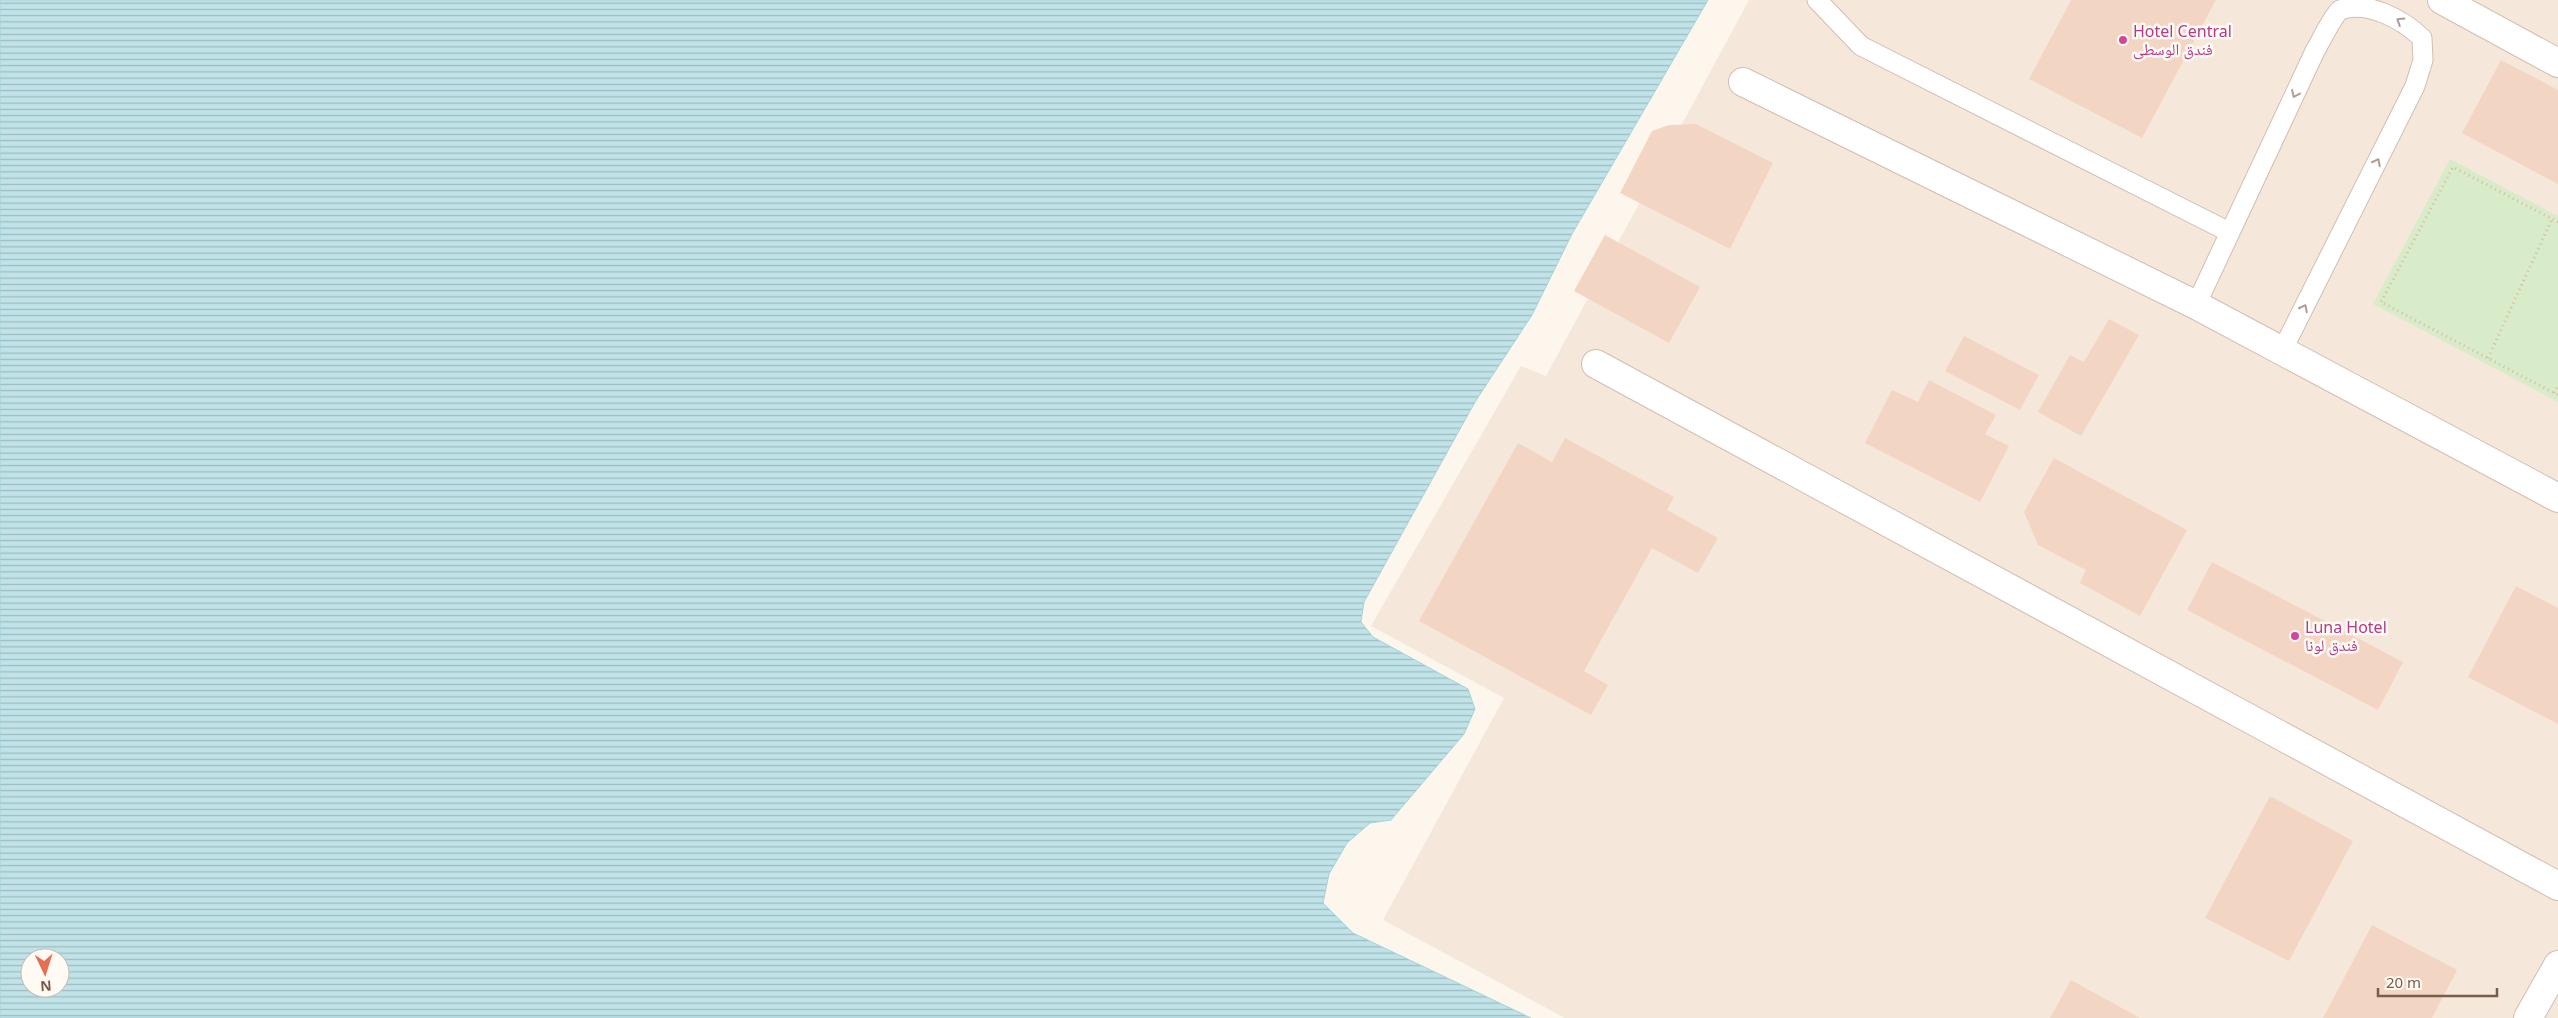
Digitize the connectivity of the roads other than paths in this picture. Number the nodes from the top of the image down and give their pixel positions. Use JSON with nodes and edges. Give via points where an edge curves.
{"nodes":[{"id":1,"x":1817,"y":0,"type":"edge"},
{"id":2,"x":2442,"y":0,"type":"edge"},
{"id":3,"x":2477,"y":8,"type":"edge"},
{"id":4,"x":2558,"y":63,"type":"edge"},
{"id":5,"x":1743,"y":82,"type":"dead end"},
{"id":6,"x":2229,"y":232,"type":"junction"},
{"id":7,"x":2196,"y":305,"type":"junction"},
{"id":8,"x":2282,"y":351,"type":"junction"},
{"id":9,"x":1596,"y":364,"type":"dead end"},
{"id":10,"x":2558,"y":498,"type":"edge"},
{"id":11,"x":2558,"y":886,"type":"edge"},
{"id":12,"x":2558,"y":965,"type":"edge"},
{"id":13,"x":2528,"y":1018,"type":"edge"}],
"edges":[{"from":1,"to":6,"type":"lane","via":[[1861,46]]},
{"from":2,"to":3,"type":"street"},
{"from":3,"to":4,"type":"street"},
{"from":5,"to":7,"type":"street"},
{"from":6,"to":7,"type":"lane"},
{"from":8,"to":6,"type":"lane","one_way":true,"via":[[2415,86],[2424,48],[2422,38],[2373,4],[2355,3],[2339,11],[2315,51]]},
{"from":7,"to":8,"type":"street"},
{"from":8,"to":10,"type":"street"},
{"from":9,"to":11,"type":"street"},
{"from":12,"to":13,"type":"street"}]}
